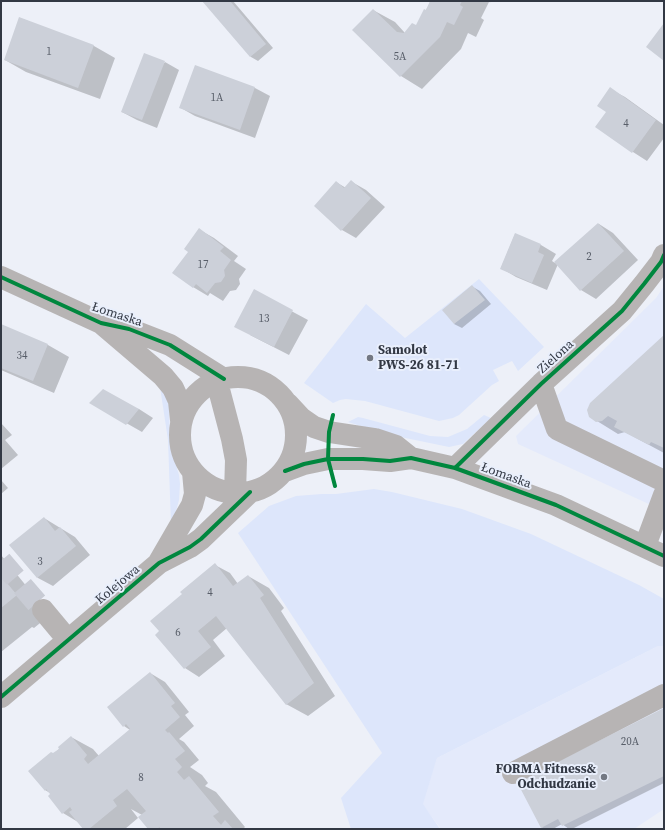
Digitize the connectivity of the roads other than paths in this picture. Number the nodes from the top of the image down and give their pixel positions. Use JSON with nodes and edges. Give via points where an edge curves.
{"nodes":[{"id":1,"x":664,"y":254,"type":"edge"},
{"id":2,"x":1,"y":277,"type":"edge"},
{"id":3,"x":101,"y":323,"type":"junction"},
{"id":4,"x":220,"y":380,"type":"junction"},
{"id":5,"x":541,"y":384,"type":"junction"},
{"id":6,"x":285,"y":401,"type":"junction"},
{"id":7,"x":181,"y":420,"type":"junction"},
{"id":8,"x":412,"y":458,"type":"junction"},
{"id":9,"x":455,"y":468,"type":"junction"},
{"id":10,"x":285,"y":471,"type":"junction"},
{"id":11,"x":193,"y":472,"type":"junction"},
{"id":12,"x":664,"y":481,"type":"edge"},
{"id":13,"x":242,"y":493,"type":"junction"},
{"id":14,"x":664,"y":495,"type":"edge"},
{"id":15,"x":644,"y":546,"type":"junction"},
{"id":16,"x":664,"y":556,"type":"edge"},
{"id":17,"x":159,"y":563,"type":"junction"},
{"id":18,"x":43,"y":610,"type":"tunnel mouth"},
{"id":19,"x":68,"y":640,"type":"junction"},
{"id":20,"x":664,"y":695,"type":"edge"},
{"id":21,"x":1,"y":697,"type":"edge"},
{"id":22,"x":513,"y":773,"type":"dead end"}],
"edges":[{"from":1,"to":5,"type":"street","name":"Zielona","via":[[661,262],[622,311]]},
{"from":2,"to":3,"type":"street","name":"Łomaska"},
{"from":3,"to":4,"type":"street","name":"Łomaska","via":[[129,329],[170,345]]},
{"from":3,"to":7,"type":"street","name":"Łomaska","via":[[163,376],[173,388],[179,401]]},
{"from":4,"to":6,"type":"street","name":"Łomaska","via":[[241,377],[258,381],[273,389]]},
{"from":4,"to":7,"type":"street","name":"Łomaska","via":[[197,393]]},
{"from":4,"to":13,"type":"street"},
{"from":5,"to":9,"type":"street","name":"Zielona"},
{"from":5,"to":12,"type":"street","via":[[557,429]]},
{"from":6,"to":8,"type":"street","name":"Łomaska","via":[[314,427],[329,432],[375,439],[396,446]]},
{"from":6,"to":10,"type":"street","name":"Łomaska","via":[[293,417],[296,434],[292,456]]},
{"from":7,"to":11,"type":"street","name":"Łomaska","via":[[183,456]]},
{"from":8,"to":9,"type":"street","name":"Łomaska"},
{"from":8,"to":10,"type":"street","name":"Łomaska","via":[[390,461],[328,460],[304,464]]},
{"from":9,"to":15,"type":"street","name":"Łomaska","via":[[556,505]]},
{"from":10,"to":13,"type":"street","name":"Łomaska","via":[[264,487]]},
{"from":11,"to":13,"type":"street","name":"Łomaska","via":[[205,483],[219,490]]},
{"from":11,"to":17,"type":"street","name":"Kolejowa","via":[[195,494],[192,505]]},
{"from":13,"to":17,"type":"street","name":"Kolejowa","via":[[201,539]]},
{"from":14,"to":15,"type":"street"},
{"from":15,"to":16,"type":"street","name":"Łomaska"},
{"from":17,"to":19,"type":"street","name":"Kolejowa"},
{"from":18,"to":19,"type":"street"},
{"from":19,"to":21,"type":"street","name":"Kolejowa"},
{"from":20,"to":22,"type":"street"}]}
